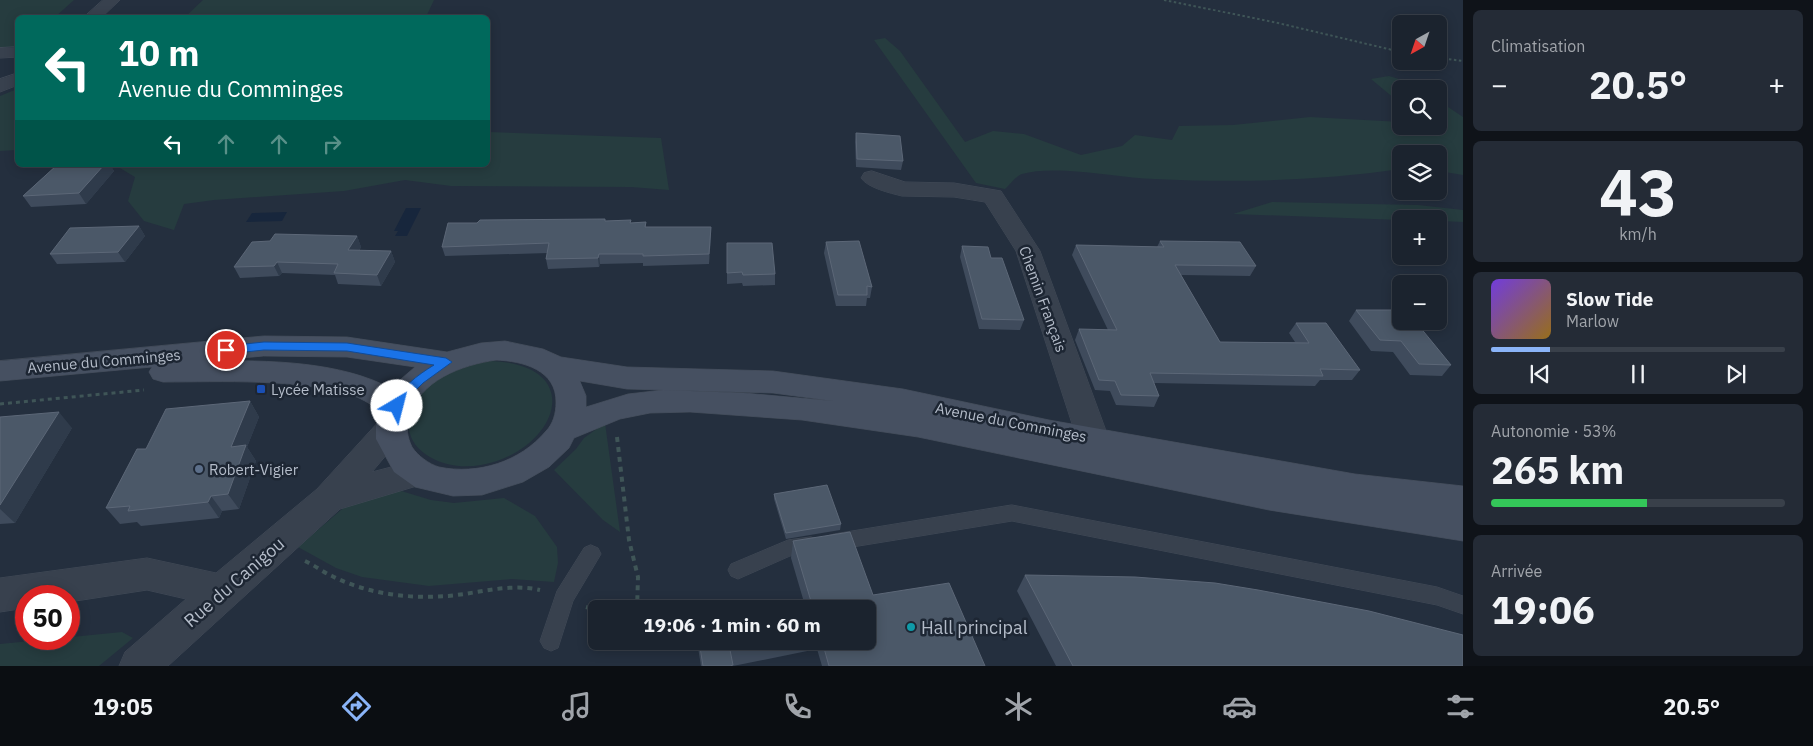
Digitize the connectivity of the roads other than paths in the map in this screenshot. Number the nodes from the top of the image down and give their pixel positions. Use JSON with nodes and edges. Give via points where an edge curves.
{"nodes":[{"id":1,"x":112,"y":0,"type":"edge"},
{"id":2,"x":94,"y":15,"type":"edge"},
{"id":3,"x":15,"y":52,"type":"edge"},
{"id":4,"x":0,"y":53,"type":"edge"},
{"id":5,"x":15,"y":79,"type":"edge"},
{"id":6,"x":0,"y":86,"type":"edge"},
{"id":7,"x":872,"y":178,"type":"dead end"},
{"id":8,"x":446,"y":362,"type":"junction"},
{"id":9,"x":556,"y":367,"type":"junction"},
{"id":10,"x":0,"y":371,"type":"edge"},
{"id":11,"x":394,"y":417,"type":"junction"},
{"id":12,"x":565,"y":429,"type":"junction"},
{"id":13,"x":1093,"y":439,"type":"junction"},
{"id":14,"x":418,"y":473,"type":"junction"},
{"id":15,"x":329,"y":499,"type":"junction"},
{"id":16,"x":1463,"y":500,"type":"edge"},
{"id":17,"x":1463,"y":526,"type":"edge"},
{"id":18,"x":591,"y":554,"type":"dead end"},
{"id":19,"x":738,"y":570,"type":"dead end"},
{"id":20,"x":222,"y":591,"type":"junction"},
{"id":21,"x":0,"y":595,"type":"edge"},
{"id":22,"x":1463,"y":605,"type":"edge"},
{"id":23,"x":550,"y":641,"type":"dead end"},
{"id":24,"x":139,"y":666,"type":"edge"}],
"edges":[{"from":1,"to":2,"type":"street"},
{"from":3,"to":4,"type":"street"},
{"from":5,"to":6,"type":"street"},
{"from":7,"to":13,"type":"street","name":"Chemin Français","via":[[902,189],[954,190],[993,196],[1028,251]]},
{"from":8,"to":9,"type":"main road","via":[[479,352],[511,350],[540,358]]},
{"from":8,"to":10,"type":"main road","name":"Avenue du Comminges","via":[[347,347],[264,346]]},
{"from":8,"to":11,"type":"main road","via":[[406,392]]},
{"from":9,"to":12,"type":"main road","via":[[568,383],[571,395],[572,408]]},
{"from":9,"to":13,"type":"main road","name":"Avenue du Comminges","via":[[627,378],[773,382],[903,400]]},
{"from":10,"to":11,"type":"main road","name":"Avenue du Comminges","via":[[236,371],[314,376],[364,387]]},
{"from":11,"to":14,"type":"main road","via":[[391,435],[395,449]]},
{"from":11,"to":15,"type":"street","name":"Rue du Canigou"},
{"from":12,"to":14,"type":"main road","via":[[536,460],[500,477],[457,484]]},
{"from":12,"to":17,"type":"main road","name":"Avenue du Comminges","via":[[593,416],[640,403],[793,407],[859,415],[1350,510]]},
{"from":13,"to":16,"type":"main road","name":"Avenue du Comminges","via":[[1355,488]]},
{"from":14,"to":15,"type":"street","name":"Rue du Canigou"},
{"from":15,"to":20,"type":"street","name":"Rue du Canigou"},
{"from":18,"to":23,"type":"lane","via":[[564,598]]},
{"from":19,"to":22,"type":"lane","via":[[788,548],[1012,513],[1437,596]]},
{"from":20,"to":21,"type":"street","via":[[147,574]]},
{"from":20,"to":24,"type":"street","name":"Rue du Canigou"}]}
